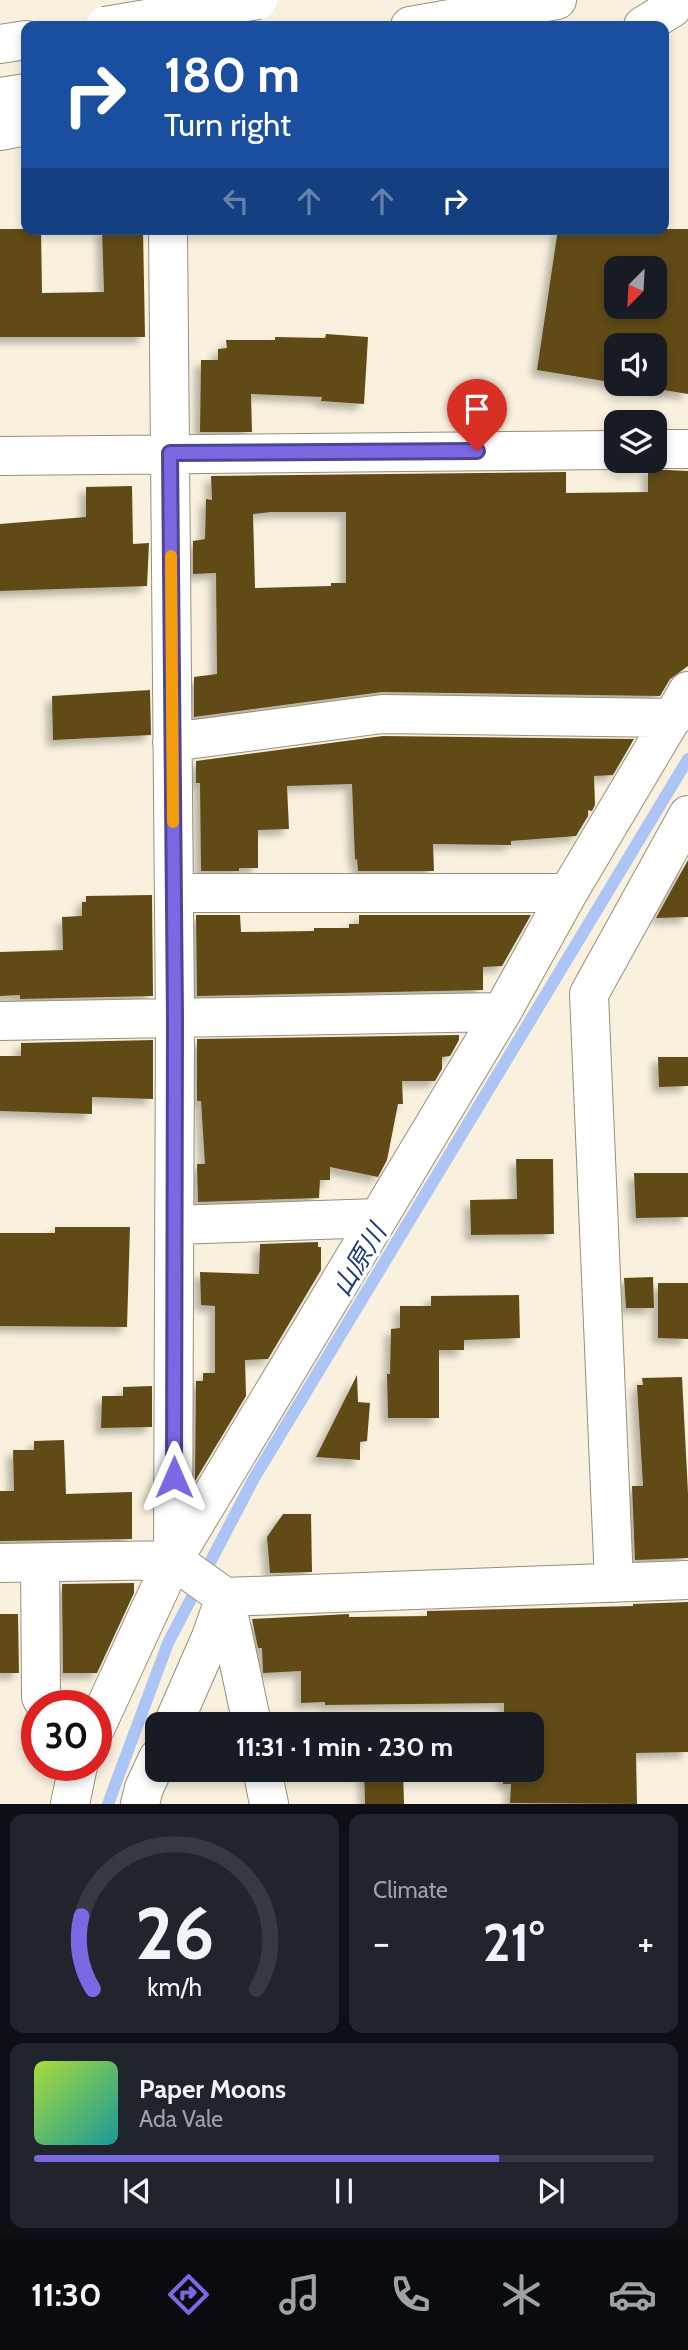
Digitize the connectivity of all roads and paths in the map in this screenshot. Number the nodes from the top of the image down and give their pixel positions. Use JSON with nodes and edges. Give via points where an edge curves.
{"nodes":[{"id":1,"x":166,"y":0,"type":"edge"},
{"id":2,"x":258,"y":0,"type":"edge"},
{"id":3,"x":557,"y":0,"type":"edge"},
{"id":4,"x":678,"y":0,"type":"edge"},
{"id":5,"x":134,"y":21,"type":"edge"},
{"id":6,"x":166,"y":21,"type":"edge"},
{"id":7,"x":438,"y":21,"type":"edge"},
{"id":8,"x":651,"y":21,"type":"edge"},
{"id":9,"x":21,"y":41,"type":"edge"},
{"id":10,"x":0,"y":44,"type":"edge"},
{"id":11,"x":21,"y":94,"type":"edge"},
{"id":12,"x":0,"y":97,"type":"edge"},
{"id":13,"x":21,"y":126,"type":"edge"},
{"id":14,"x":0,"y":131,"type":"edge"},
{"id":15,"x":168,"y":235,"type":"edge"},
{"id":16,"x":667,"y":449,"type":"edge"},
{"id":17,"x":688,"y":449,"type":"edge"},
{"id":18,"x":604,"y":450,"type":"edge"},
{"id":19,"x":170,"y":453,"type":"junction"},
{"id":20,"x":0,"y":456,"type":"edge"},
{"id":21,"x":680,"y":704,"type":"edge"},
{"id":22,"x":172,"y":742,"type":"junction"},
{"id":23,"x":688,"y":815,"type":"edge"},
{"id":24,"x":174,"y":893,"type":"junction"},
{"id":25,"x":568,"y":893,"type":"junction"},
{"id":26,"x":502,"y":1012,"type":"junction"},
{"id":27,"x":175,"y":1019,"type":"junction"},
{"id":28,"x":0,"y":1021,"type":"edge"},
{"id":29,"x":378,"y":1218,"type":"junction"},
{"id":30,"x":174,"y":1225,"type":"junction"},
{"id":31,"x":173,"y":1560,"type":"junction"},
{"id":32,"x":0,"y":1563,"type":"edge"},
{"id":33,"x":40,"y":1563,"type":"junction"},
{"id":34,"x":688,"y":1580,"type":"edge"},
{"id":35,"x":614,"y":1583,"type":"junction"},
{"id":36,"x":225,"y":1597,"type":"junction"},
{"id":37,"x":41,"y":1690,"type":"edge"},
{"id":38,"x":112,"y":1692,"type":"edge"},
{"id":39,"x":178,"y":1712,"type":"edge"},
{"id":40,"x":249,"y":1712,"type":"edge"},
{"id":41,"x":75,"y":1781,"type":"edge"},
{"id":42,"x":147,"y":1782,"type":"edge"},
{"id":43,"x":265,"y":1782,"type":"edge"},
{"id":44,"x":70,"y":1804,"type":"edge"},
{"id":45,"x":140,"y":1804,"type":"edge"},
{"id":46,"x":269,"y":1804,"type":"edge"}],
"edges":[{"from":1,"to":6,"type":"main road"},
{"from":2,"to":5,"type":"main road","bridge":true},
{"from":3,"to":7,"type":"main road"},
{"from":4,"to":8,"type":"main road"},
{"from":9,"to":10,"type":"main road"},
{"from":11,"to":12,"type":"main road"},
{"from":13,"to":14,"type":"main road"},
{"from":15,"to":19,"type":"main road"},
{"from":16,"to":17,"type":"main road"},
{"from":18,"to":19,"type":"main road"},
{"from":19,"to":20,"type":"main road"},
{"from":19,"to":22,"type":"main road"},
{"from":21,"to":22,"type":"main road","via":[[382,714]]},
{"from":21,"to":25,"type":"main road"},
{"from":22,"to":24,"type":"main road"},
{"from":23,"to":35,"type":"main road","via":[[589,994]]},
{"from":24,"to":25,"type":"main road"},
{"from":24,"to":27,"type":"main road"},
{"from":25,"to":26,"type":"main road"},
{"from":26,"to":27,"type":"main road"},
{"from":26,"to":29,"type":"main road"},
{"from":27,"to":28,"type":"main road"},
{"from":27,"to":30,"type":"main road"},
{"from":29,"to":30,"type":"main road"},
{"from":29,"to":31,"type":"main road"},
{"from":30,"to":31,"type":"main road"},
{"from":31,"to":33,"type":"main road"},
{"from":31,"to":36,"type":"main road"},
{"from":31,"to":38,"type":"main road"},
{"from":32,"to":33,"type":"main road"},
{"from":33,"to":37,"type":"main road"},
{"from":34,"to":35,"type":"main road"},
{"from":35,"to":36,"type":"main road"},
{"from":36,"to":39,"type":"main road"},
{"from":36,"to":40,"type":"main road"},
{"from":41,"to":44,"type":"main road"},
{"from":42,"to":45,"type":"main road"},
{"from":43,"to":46,"type":"main road"}]}
